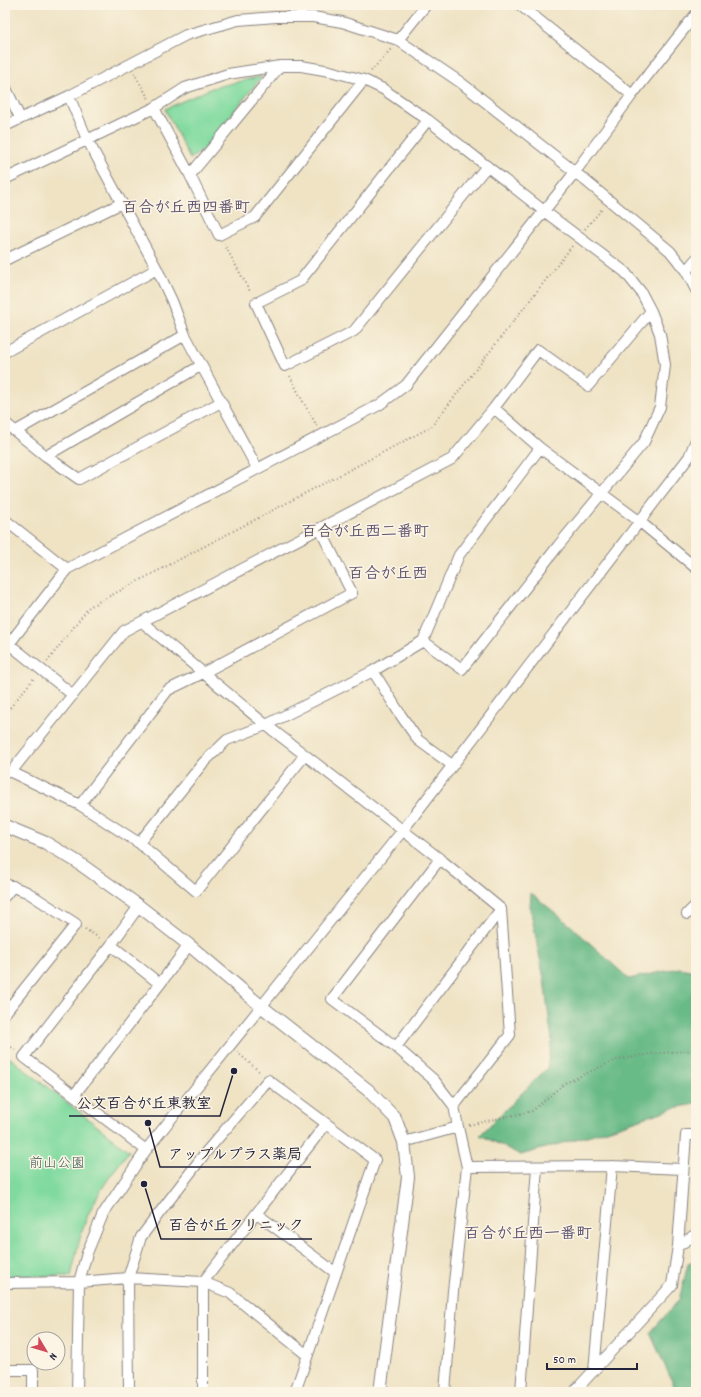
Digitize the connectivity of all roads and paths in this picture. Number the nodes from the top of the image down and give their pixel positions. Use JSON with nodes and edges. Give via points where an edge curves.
{"nodes":[{"id":1,"x":426,"y":5,"type":"edge"},
{"id":2,"x":520,"y":5,"type":"edge"},
{"id":3,"x":696,"y":14,"type":"edge"},
{"id":4,"x":398,"y":40,"type":"junction"},
{"id":5,"x":129,"y":64,"type":"junction"},
{"id":6,"x":280,"y":66,"type":"junction"},
{"id":7,"x":364,"y":80,"type":"junction"},
{"id":8,"x":5,"y":86,"type":"edge"},
{"id":9,"x":632,"y":95,"type":"junction"},
{"id":10,"x":68,"y":96,"type":"junction"},
{"id":11,"x":154,"y":108,"type":"junction"},
{"id":12,"x":20,"y":118,"type":"junction"},
{"id":13,"x":428,"y":120,"type":"junction"},
{"id":14,"x":5,"y":126,"type":"edge"},
{"id":15,"x":87,"y":139,"type":"junction"},
{"id":16,"x":487,"y":166,"type":"junction"},
{"id":17,"x":575,"y":172,"type":"junction"},
{"id":18,"x":190,"y":175,"type":"junction"},
{"id":19,"x":5,"y":179,"type":"edge"},
{"id":20,"x":609,"y":200,"type":"junction"},
{"id":21,"x":122,"y":203,"type":"junction"},
{"id":22,"x":544,"y":210,"type":"junction"},
{"id":23,"x":219,"y":235,"type":"junction"},
{"id":24,"x":579,"y":237,"type":"junction"},
{"id":25,"x":696,"y":259,"type":"edge"},
{"id":26,"x":5,"y":260,"type":"edge"},
{"id":27,"x":157,"y":269,"type":"junction"},
{"id":28,"x":686,"y":271,"type":"junction"},
{"id":29,"x":696,"y":290,"type":"edge"},
{"id":30,"x":256,"y":303,"type":"junction"},
{"id":31,"x":651,"y":311,"type":"junction"},
{"id":32,"x":185,"y":336,"type":"junction"},
{"id":33,"x":5,"y":352,"type":"edge"},
{"id":34,"x":202,"y":365,"type":"junction"},
{"id":35,"x":286,"y":366,"type":"junction"},
{"id":36,"x":221,"y":402,"type":"junction"},
{"id":37,"x":494,"y":408,"type":"junction"},
{"id":38,"x":5,"y":423,"type":"edge"},
{"id":39,"x":16,"y":431,"type":"junction"},
{"id":40,"x":322,"y":434,"type":"junction"},
{"id":41,"x":696,"y":440,"type":"edge"},
{"id":42,"x":540,"y":448,"type":"junction"},
{"id":43,"x":46,"y":456,"type":"junction"},
{"id":44,"x":258,"y":468,"type":"junction"},
{"id":45,"x":602,"y":494,"type":"junction"},
{"id":46,"x":639,"y":521,"type":"junction"},
{"id":47,"x":7,"y":525,"type":"edge"},
{"id":48,"x":320,"y":529,"type":"junction"},
{"id":49,"x":696,"y":568,"type":"edge"},
{"id":50,"x":67,"y":569,"type":"junction"},
{"id":51,"x":142,"y":622,"type":"junction"},
{"id":52,"x":423,"y":641,"type":"junction"},
{"id":53,"x":41,"y":670,"type":"junction"},
{"id":54,"x":373,"y":671,"type":"junction"},
{"id":55,"x":203,"y":673,"type":"junction"},
{"id":56,"x":73,"y":695,"type":"junction"},
{"id":57,"x":5,"y":714,"type":"edge"},
{"id":58,"x":266,"y":725,"type":"junction"},
{"id":59,"x":305,"y":755,"type":"junction"},
{"id":60,"x":452,"y":765,"type":"junction"},
{"id":61,"x":80,"y":806,"type":"junction"},
{"id":62,"x":5,"y":826,"type":"edge"},
{"id":63,"x":403,"y":830,"type":"junction"},
{"id":64,"x":139,"y":843,"type":"junction"},
{"id":65,"x":440,"y":859,"type":"junction"},
{"id":66,"x":9,"y":885,"type":"edge"},
{"id":67,"x":5,"y":896,"type":"edge"},
{"id":68,"x":696,"y":905,"type":"edge"},
{"id":69,"x":139,"y":906,"type":"junction"},
{"id":70,"x":501,"y":909,"type":"junction"},
{"id":71,"x":687,"y":914,"type":"dead end"},
{"id":72,"x":76,"y":924,"type":"junction"},
{"id":73,"x":110,"y":945,"type":"junction"},
{"id":74,"x":188,"y":945,"type":"junction"},
{"id":75,"x":160,"y":984,"type":"junction"},
{"id":76,"x":262,"y":1006,"type":"junction"},
{"id":77,"x":5,"y":1013,"type":"edge"},
{"id":78,"x":396,"y":1047,"type":"junction"},
{"id":79,"x":234,"y":1048,"type":"junction"},
{"id":80,"x":696,"y":1050,"type":"edge"},
{"id":81,"x":267,"y":1078,"type":"junction"},
{"id":82,"x":75,"y":1094,"type":"junction"},
{"id":83,"x":454,"y":1106,"type":"junction"},
{"id":84,"x":326,"y":1124,"type":"junction"},
{"id":85,"x":458,"y":1127,"type":"junction"},
{"id":86,"x":696,"y":1135,"type":"edge"},
{"id":87,"x":404,"y":1142,"type":"junction"},
{"id":88,"x":146,"y":1150,"type":"junction"},
{"id":89,"x":612,"y":1166,"type":"junction"},
{"id":90,"x":467,"y":1167,"type":"junction"},
{"id":91,"x":537,"y":1167,"type":"junction"},
{"id":92,"x":683,"y":1169,"type":"junction"},
{"id":93,"x":257,"y":1214,"type":"junction"},
{"id":94,"x":696,"y":1234,"type":"edge"},
{"id":95,"x":678,"y":1246,"type":"junction"},
{"id":96,"x":336,"y":1273,"type":"junction"},
{"id":97,"x":128,"y":1278,"type":"junction"},
{"id":98,"x":79,"y":1282,"type":"junction"},
{"id":99,"x":203,"y":1282,"type":"junction"},
{"id":100,"x":5,"y":1283,"type":"edge"},
{"id":101,"x":307,"y":1355,"type":"junction"},
{"id":102,"x":5,"y":1370,"type":"edge"},
{"id":103,"x":594,"y":1370,"type":"junction"},
{"id":104,"x":32,"y":1392,"type":"edge"},
{"id":105,"x":77,"y":1392,"type":"edge"},
{"id":106,"x":129,"y":1392,"type":"edge"},
{"id":107,"x":203,"y":1392,"type":"edge"},
{"id":108,"x":295,"y":1392,"type":"edge"},
{"id":109,"x":380,"y":1392,"type":"edge"},
{"id":110,"x":445,"y":1392,"type":"edge"},
{"id":111,"x":521,"y":1392,"type":"edge"},
{"id":112,"x":574,"y":1392,"type":"edge"}],
"edges":[{"from":1,"to":4,"type":"street"},
{"from":2,"to":9,"type":"street"},
{"from":3,"to":9,"type":"street"},
{"from":4,"to":5,"type":"street","via":[[342,22],[313,17],[238,20],[186,35]]},
{"from":4,"to":7,"type":"path"},
{"from":4,"to":17,"type":"street","via":[[460,82]]},
{"from":5,"to":10,"type":"street"},
{"from":5,"to":11,"type":"path"},
{"from":6,"to":7,"type":"street","via":[[301,66]]},
{"from":6,"to":11,"type":"street","via":[[228,74],[185,88]]},
{"from":6,"to":18,"type":"street"},
{"from":7,"to":13,"type":"street","via":[[383,89]]},
{"from":7,"to":23,"type":"street","via":[[255,217]]},
{"from":8,"to":12,"type":"street"},
{"from":9,"to":17,"type":"street"},
{"from":10,"to":12,"type":"street"},
{"from":10,"to":15,"type":"street"},
{"from":11,"to":15,"type":"street"},
{"from":11,"to":18,"type":"street"},
{"from":12,"to":14,"type":"street"},
{"from":13,"to":16,"type":"street"},
{"from":13,"to":30,"type":"street","via":[[300,281]]},
{"from":15,"to":19,"type":"street"},
{"from":15,"to":21,"type":"street"},
{"from":16,"to":22,"type":"street"},
{"from":16,"to":35,"type":"street","via":[[354,331]]},
{"from":17,"to":20,"type":"street"},
{"from":17,"to":22,"type":"street"},
{"from":18,"to":23,"type":"street"},
{"from":20,"to":24,"type":"path"},
{"from":20,"to":28,"type":"street","via":[[670,251]]},
{"from":21,"to":26,"type":"street"},
{"from":21,"to":27,"type":"street"},
{"from":22,"to":24,"type":"street"},
{"from":22,"to":40,"type":"street","via":[[406,385],[378,405]]},
{"from":23,"to":30,"type":"path"},
{"from":24,"to":31,"type":"street","via":[[625,272],[642,292]]},
{"from":24,"to":53,"type":"path","via":[[431,426],[89,607]]},
{"from":25,"to":28,"type":"street"},
{"from":27,"to":32,"type":"street"},
{"from":27,"to":33,"type":"street"},
{"from":28,"to":29,"type":"street"},
{"from":30,"to":35,"type":"street"},
{"from":31,"to":37,"type":"street","via":[[588,386],[538,350]]},
{"from":31,"to":45,"type":"street","via":[[660,334],[665,364],[660,407],[644,442]]},
{"from":32,"to":34,"type":"street"},
{"from":32,"to":39,"type":"street"},
{"from":34,"to":36,"type":"street"},
{"from":34,"to":43,"type":"street"},
{"from":35,"to":40,"type":"path"},
{"from":36,"to":43,"type":"street","via":[[79,479]]},
{"from":36,"to":44,"type":"street"},
{"from":37,"to":42,"type":"street"},
{"from":37,"to":48,"type":"street","via":[[452,460]]},
{"from":38,"to":39,"type":"street"},
{"from":39,"to":43,"type":"street"},
{"from":40,"to":44,"type":"street"},
{"from":41,"to":46,"type":"street","via":[[689,457]]},
{"from":42,"to":45,"type":"street"},
{"from":42,"to":52,"type":"street","via":[[459,555]]},
{"from":44,"to":50,"type":"street"},
{"from":45,"to":46,"type":"street"},
{"from":45,"to":52,"type":"street","via":[[462,669]]},
{"from":46,"to":49,"type":"street"},
{"from":46,"to":60,"type":"street"},
{"from":47,"to":50,"type":"street"},
{"from":48,"to":51,"type":"street"},
{"from":48,"to":55,"type":"street","via":[[352,593]]},
{"from":50,"to":53,"type":"street","via":[[9,644]]},
{"from":51,"to":55,"type":"street"},
{"from":51,"to":56,"type":"street","via":[[124,631]]},
{"from":52,"to":54,"type":"street"},
{"from":53,"to":56,"type":"street"},
{"from":53,"to":57,"type":"path"},
{"from":54,"to":58,"type":"street"},
{"from":54,"to":60,"type":"street","via":[[418,740]]},
{"from":55,"to":58,"type":"street"},
{"from":55,"to":61,"type":"street","via":[[168,690]]},
{"from":56,"to":61,"type":"street","via":[[11,772]]},
{"from":58,"to":59,"type":"street"},
{"from":58,"to":64,"type":"street","via":[[227,740],[203,763]]},
{"from":59,"to":63,"type":"street"},
{"from":59,"to":64,"type":"street","via":[[196,891]]},
{"from":60,"to":63,"type":"street"},
{"from":61,"to":64,"type":"street"},
{"from":62,"to":69,"type":"street","via":[[46,843]]},
{"from":63,"to":65,"type":"street"},
{"from":63,"to":76,"type":"street"},
{"from":65,"to":70,"type":"street"},
{"from":65,"to":78,"type":"street","via":[[332,999]]},
{"from":66,"to":67,"type":"street"},
{"from":66,"to":72,"type":"street","via":[[27,892]]},
{"from":68,"to":71,"type":"street"},
{"from":69,"to":73,"type":"street"},
{"from":69,"to":74,"type":"street"},
{"from":70,"to":78,"type":"street"},
{"from":70,"to":83,"type":"street","via":[[510,1035]]},
{"from":72,"to":73,"type":"path"},
{"from":72,"to":77,"type":"street"},
{"from":73,"to":75,"type":"street"},
{"from":73,"to":82,"type":"street","via":[[24,1057]]},
{"from":74,"to":75,"type":"street"},
{"from":74,"to":76,"type":"street"},
{"from":75,"to":82,"type":"street"},
{"from":76,"to":79,"type":"street"},
{"from":76,"to":87,"type":"street","via":[[368,1090],[395,1118]]},
{"from":78,"to":83,"type":"street","via":[[434,1080]]},
{"from":79,"to":81,"type":"path"},
{"from":79,"to":88,"type":"street"},
{"from":80,"to":85,"type":"path","via":[[616,1060],[565,1083],[532,1111]]},
{"from":81,"to":84,"type":"street"},
{"from":81,"to":97,"type":"street","via":[[206,1152],[141,1238]]},
{"from":82,"to":88,"type":"street"},
{"from":83,"to":85,"type":"street"},
{"from":84,"to":93,"type":"street"},
{"from":84,"to":96,"type":"street","via":[[375,1160]]},
{"from":85,"to":87,"type":"street"},
{"from":85,"to":90,"type":"street"},
{"from":86,"to":92,"type":"street","via":[[686,1135]]},
{"from":87,"to":109,"type":"street","via":[[408,1177]]},
{"from":88,"to":98,"type":"street","via":[[103,1214],[87,1253]]},
{"from":89,"to":91,"type":"street"},
{"from":89,"to":92,"type":"street"},
{"from":89,"to":103,"type":"street"},
{"from":90,"to":91,"type":"street"},
{"from":90,"to":110,"type":"street"},
{"from":91,"to":111,"type":"street"},
{"from":92,"to":95,"type":"street"},
{"from":93,"to":96,"type":"street"},
{"from":93,"to":99,"type":"street"},
{"from":94,"to":95,"type":"street"},
{"from":95,"to":103,"type":"street","via":[[672,1285]]},
{"from":96,"to":101,"type":"street"},
{"from":97,"to":98,"type":"street"},
{"from":97,"to":99,"type":"street"},
{"from":97,"to":106,"type":"street"},
{"from":98,"to":100,"type":"street"},
{"from":98,"to":105,"type":"street"},
{"from":99,"to":101,"type":"street","via":[[230,1292]]},
{"from":99,"to":107,"type":"street"},
{"from":101,"to":108,"type":"street"},
{"from":102,"to":104,"type":"street","via":[[33,1370]]},
{"from":103,"to":112,"type":"street"}]}
